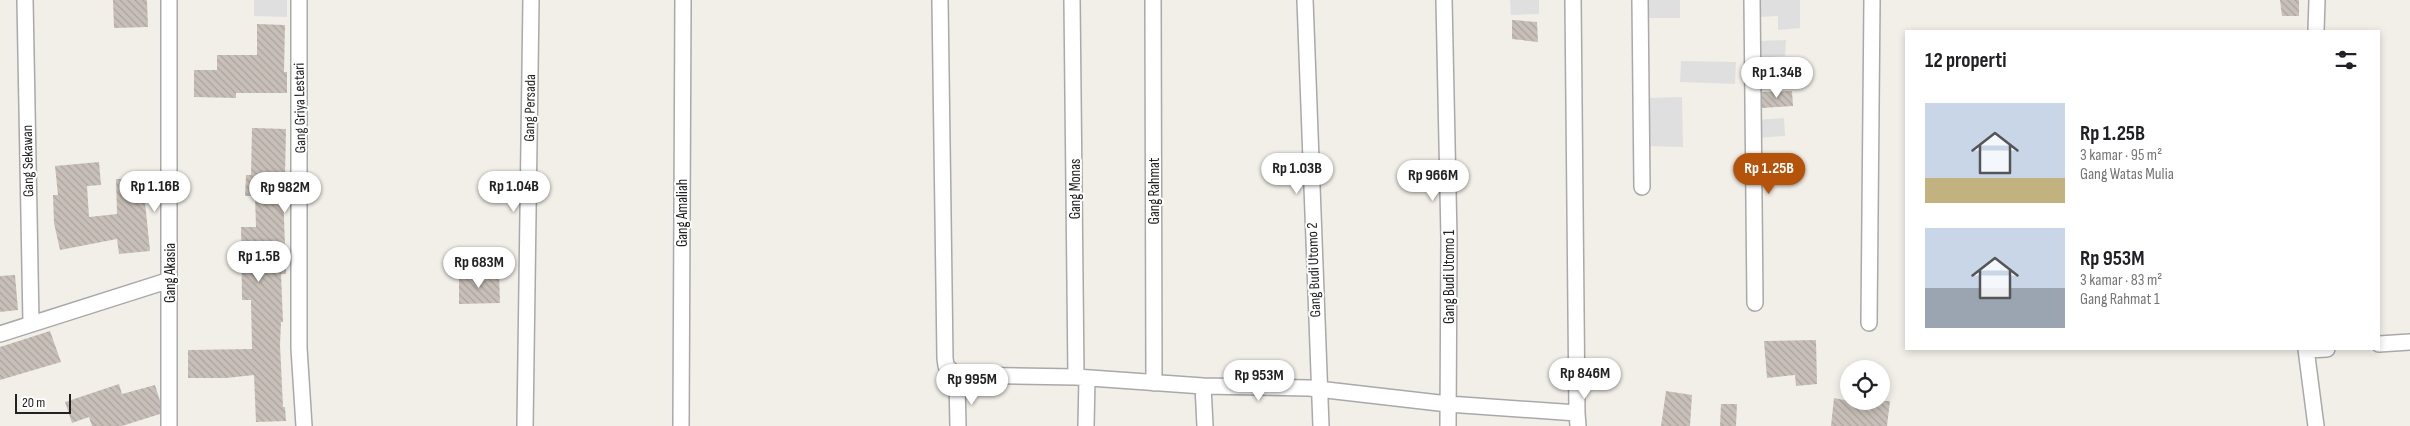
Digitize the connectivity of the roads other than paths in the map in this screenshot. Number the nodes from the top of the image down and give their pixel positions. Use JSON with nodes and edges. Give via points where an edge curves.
{"nodes":[{"id":1,"x":25,"y":0,"type":"edge"},
{"id":2,"x":169,"y":0,"type":"edge"},
{"id":3,"x":299,"y":0,"type":"edge"},
{"id":4,"x":531,"y":0,"type":"edge"},
{"id":5,"x":683,"y":0,"type":"edge"},
{"id":6,"x":940,"y":0,"type":"edge"},
{"id":7,"x":1072,"y":0,"type":"edge"},
{"id":8,"x":1153,"y":0,"type":"edge"},
{"id":9,"x":1305,"y":0,"type":"edge"},
{"id":10,"x":1444,"y":0,"type":"edge"},
{"id":11,"x":1573,"y":0,"type":"edge"},
{"id":12,"x":1640,"y":0,"type":"edge"},
{"id":13,"x":1752,"y":0,"type":"edge"},
{"id":14,"x":1872,"y":0,"type":"edge"},
{"id":15,"x":2317,"y":0,"type":"edge"},
{"id":16,"x":2316,"y":30,"type":"edge"},
{"id":17,"x":1642,"y":187,"type":"dead end"},
{"id":18,"x":170,"y":280,"type":"junction"},
{"id":19,"x":1755,"y":303,"type":"dead end"},
{"id":20,"x":31,"y":323,"type":"junction"},
{"id":21,"x":1869,"y":323,"type":"dead end"},
{"id":22,"x":0,"y":334,"type":"edge"},
{"id":23,"x":2410,"y":342,"type":"edge"},
{"id":24,"x":2380,"y":344,"type":"edge"},
{"id":25,"x":2306,"y":350,"type":"edge"},
{"id":26,"x":959,"y":377,"type":"junction"},
{"id":27,"x":1081,"y":378,"type":"junction"},
{"id":28,"x":1154,"y":383,"type":"junction"},
{"id":29,"x":1203,"y":386,"type":"junction"},
{"id":30,"x":1318,"y":389,"type":"junction"},
{"id":31,"x":1448,"y":404,"type":"junction"},
{"id":32,"x":1578,"y":419,"type":"edge"},
{"id":33,"x":169,"y":426,"type":"edge"},
{"id":34,"x":304,"y":426,"type":"edge"},
{"id":35,"x":525,"y":426,"type":"edge"},
{"id":36,"x":681,"y":426,"type":"edge"},
{"id":37,"x":958,"y":426,"type":"edge"},
{"id":38,"x":1086,"y":426,"type":"edge"},
{"id":39,"x":1205,"y":426,"type":"edge"},
{"id":40,"x":1321,"y":426,"type":"edge"},
{"id":41,"x":1448,"y":426,"type":"edge"},
{"id":42,"x":2316,"y":426,"type":"edge"}],
"edges":[{"from":1,"to":20,"type":"street","name":"Gang Sekawan"},
{"from":2,"to":18,"type":"street","name":"Gang Akasia"},
{"from":3,"to":34,"type":"street","name":"Gang Griya Lestari","via":[[300,348]]},
{"from":4,"to":35,"type":"street","name":"Gang Persada"},
{"from":5,"to":36,"type":"street","name":"Gang Amaliah"},
{"from":6,"to":26,"type":"street","via":[[945,358],[946,366]]},
{"from":7,"to":27,"type":"street","name":"Gang Monas"},
{"from":8,"to":28,"type":"street","name":"Gang Rahmat"},
{"from":9,"to":30,"type":"street","name":"Gang Budi Utomo 2"},
{"from":10,"to":31,"type":"street","name":"Gang Budi Utomo 1","via":[[1449,238]]},
{"from":11,"to":32,"type":"street"},
{"from":12,"to":17,"type":"street"},
{"from":13,"to":19,"type":"street"},
{"from":14,"to":21,"type":"street"},
{"from":15,"to":16,"type":"street"},
{"from":18,"to":20,"type":"street"},
{"from":18,"to":33,"type":"street","name":"Gang Akasia"},
{"from":20,"to":22,"type":"street"},
{"from":23,"to":24,"type":"street"},
{"from":25,"to":42,"type":"street"},
{"from":26,"to":27,"type":"street"},
{"from":26,"to":37,"type":"street"},
{"from":27,"to":28,"type":"street"},
{"from":27,"to":38,"type":"street","name":"Gang Monas"},
{"from":28,"to":29,"type":"street"},
{"from":29,"to":30,"type":"street"},
{"from":29,"to":39,"type":"street"},
{"from":30,"to":31,"type":"street"},
{"from":30,"to":40,"type":"street","name":"Gang Budi Utomo 2"},
{"from":31,"to":32,"type":"street"},
{"from":31,"to":41,"type":"street","name":"Gang Budi Utomo 1"}]}
